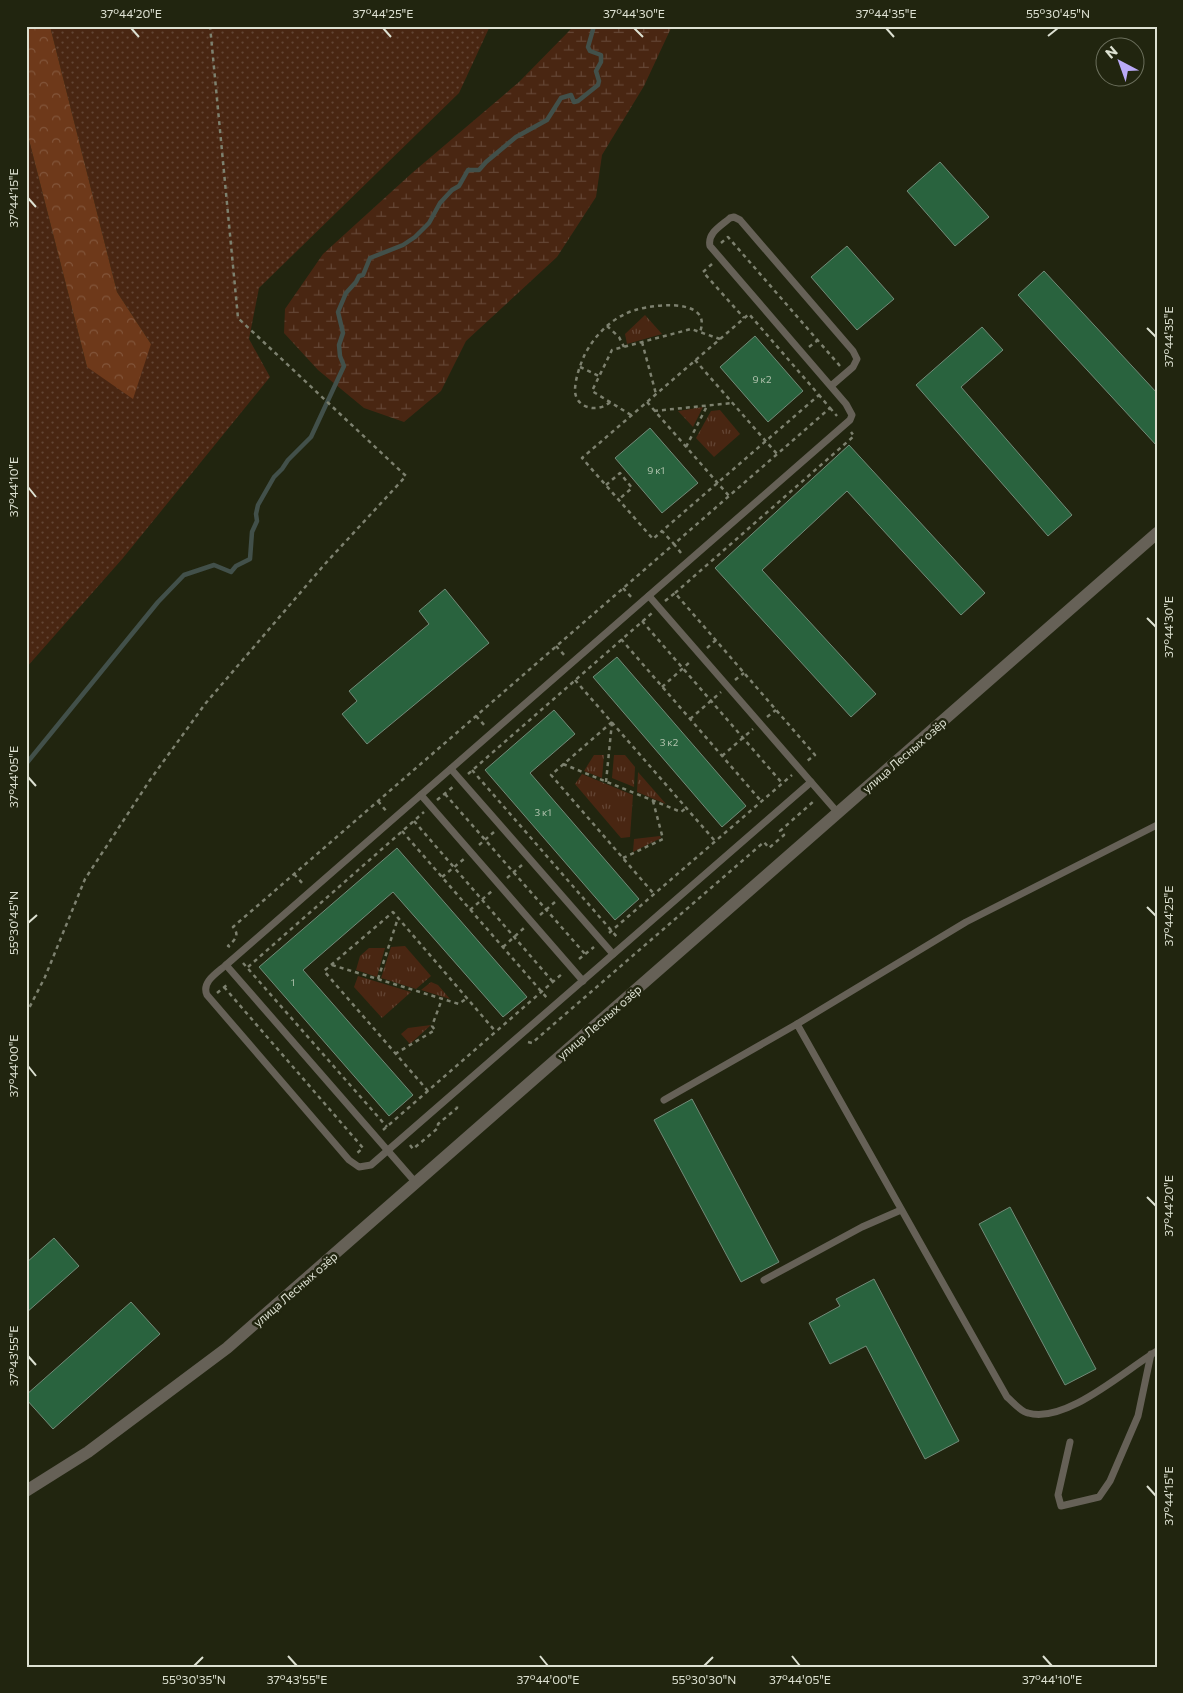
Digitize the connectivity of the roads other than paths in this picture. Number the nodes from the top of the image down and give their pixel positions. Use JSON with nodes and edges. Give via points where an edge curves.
{"nodes":[{"id":1,"x":831,"y":386,"type":"junction"},
{"id":2,"x":1157,"y":533,"type":"edge"},
{"id":3,"x":649,"y":596,"type":"junction"},
{"id":4,"x":451,"y":769,"type":"junction"},
{"id":5,"x":811,"y":782,"type":"junction"},
{"id":6,"x":421,"y":795,"type":"junction"},
{"id":7,"x":838,"y":812,"type":"junction"},
{"id":8,"x":1157,"y":825,"type":"edge"},
{"id":9,"x":613,"y":954,"type":"junction"},
{"id":10,"x":226,"y":965,"type":"junction"},
{"id":11,"x":583,"y":980,"type":"junction"},
{"id":12,"x":797,"y":1024,"type":"junction"},
{"id":13,"x":664,"y":1100,"type":"dead end"},
{"id":14,"x":388,"y":1151,"type":"junction"},
{"id":15,"x":416,"y":1183,"type":"junction"},
{"id":16,"x":901,"y":1210,"type":"junction"},
{"id":17,"x":764,"y":1280,"type":"dead end"},
{"id":18,"x":1154,"y":1352,"type":"edge"},
{"id":19,"x":1070,"y":1442,"type":"dead end"},
{"id":20,"x":26,"y":1491,"type":"edge"}],
"edges":[{"from":1,"to":1,"type":"lane","via":[[710,246],[710,235],[730,218],[740,220],[853,350],[856,359],[853,367]]},
{"from":1,"to":3,"type":"lane","via":[[852,415],[846,426]]},
{"from":2,"to":7,"type":"street","name":"улица Лесных озёр"},
{"from":3,"to":4,"type":"lane"},
{"from":3,"to":5,"type":"lane"},
{"from":4,"to":6,"type":"lane"},
{"from":4,"to":9,"type":"lane"},
{"from":5,"to":7,"type":"lane"},
{"from":5,"to":9,"type":"lane"},
{"from":6,"to":10,"type":"lane"},
{"from":6,"to":11,"type":"lane"},
{"from":7,"to":15,"type":"street","name":"улица Лесных озёр"},
{"from":8,"to":12,"type":"lane","via":[[966,922]]},
{"from":9,"to":11,"type":"lane"},
{"from":10,"to":14,"type":"lane"},
{"from":10,"to":14,"type":"lane","via":[[207,982],[207,995],[349,1160],[364,1167]]},
{"from":11,"to":14,"type":"lane"},
{"from":12,"to":13,"type":"lane"},
{"from":12,"to":16,"type":"lane"},
{"from":14,"to":15,"type":"lane"},
{"from":15,"to":20,"type":"street","name":"улица Лесных озёр","via":[[227,1348],[88,1452]]},
{"from":16,"to":17,"type":"lane","via":[[862,1227]]},
{"from":16,"to":18,"type":"lane","via":[[1007,1397],[1027,1413],[1053,1414],[1099,1391]]},
{"from":18,"to":19,"type":"lane","via":[[1138,1416],[1110,1481],[1099,1496],[1061,1506],[1058,1495]]}]}
